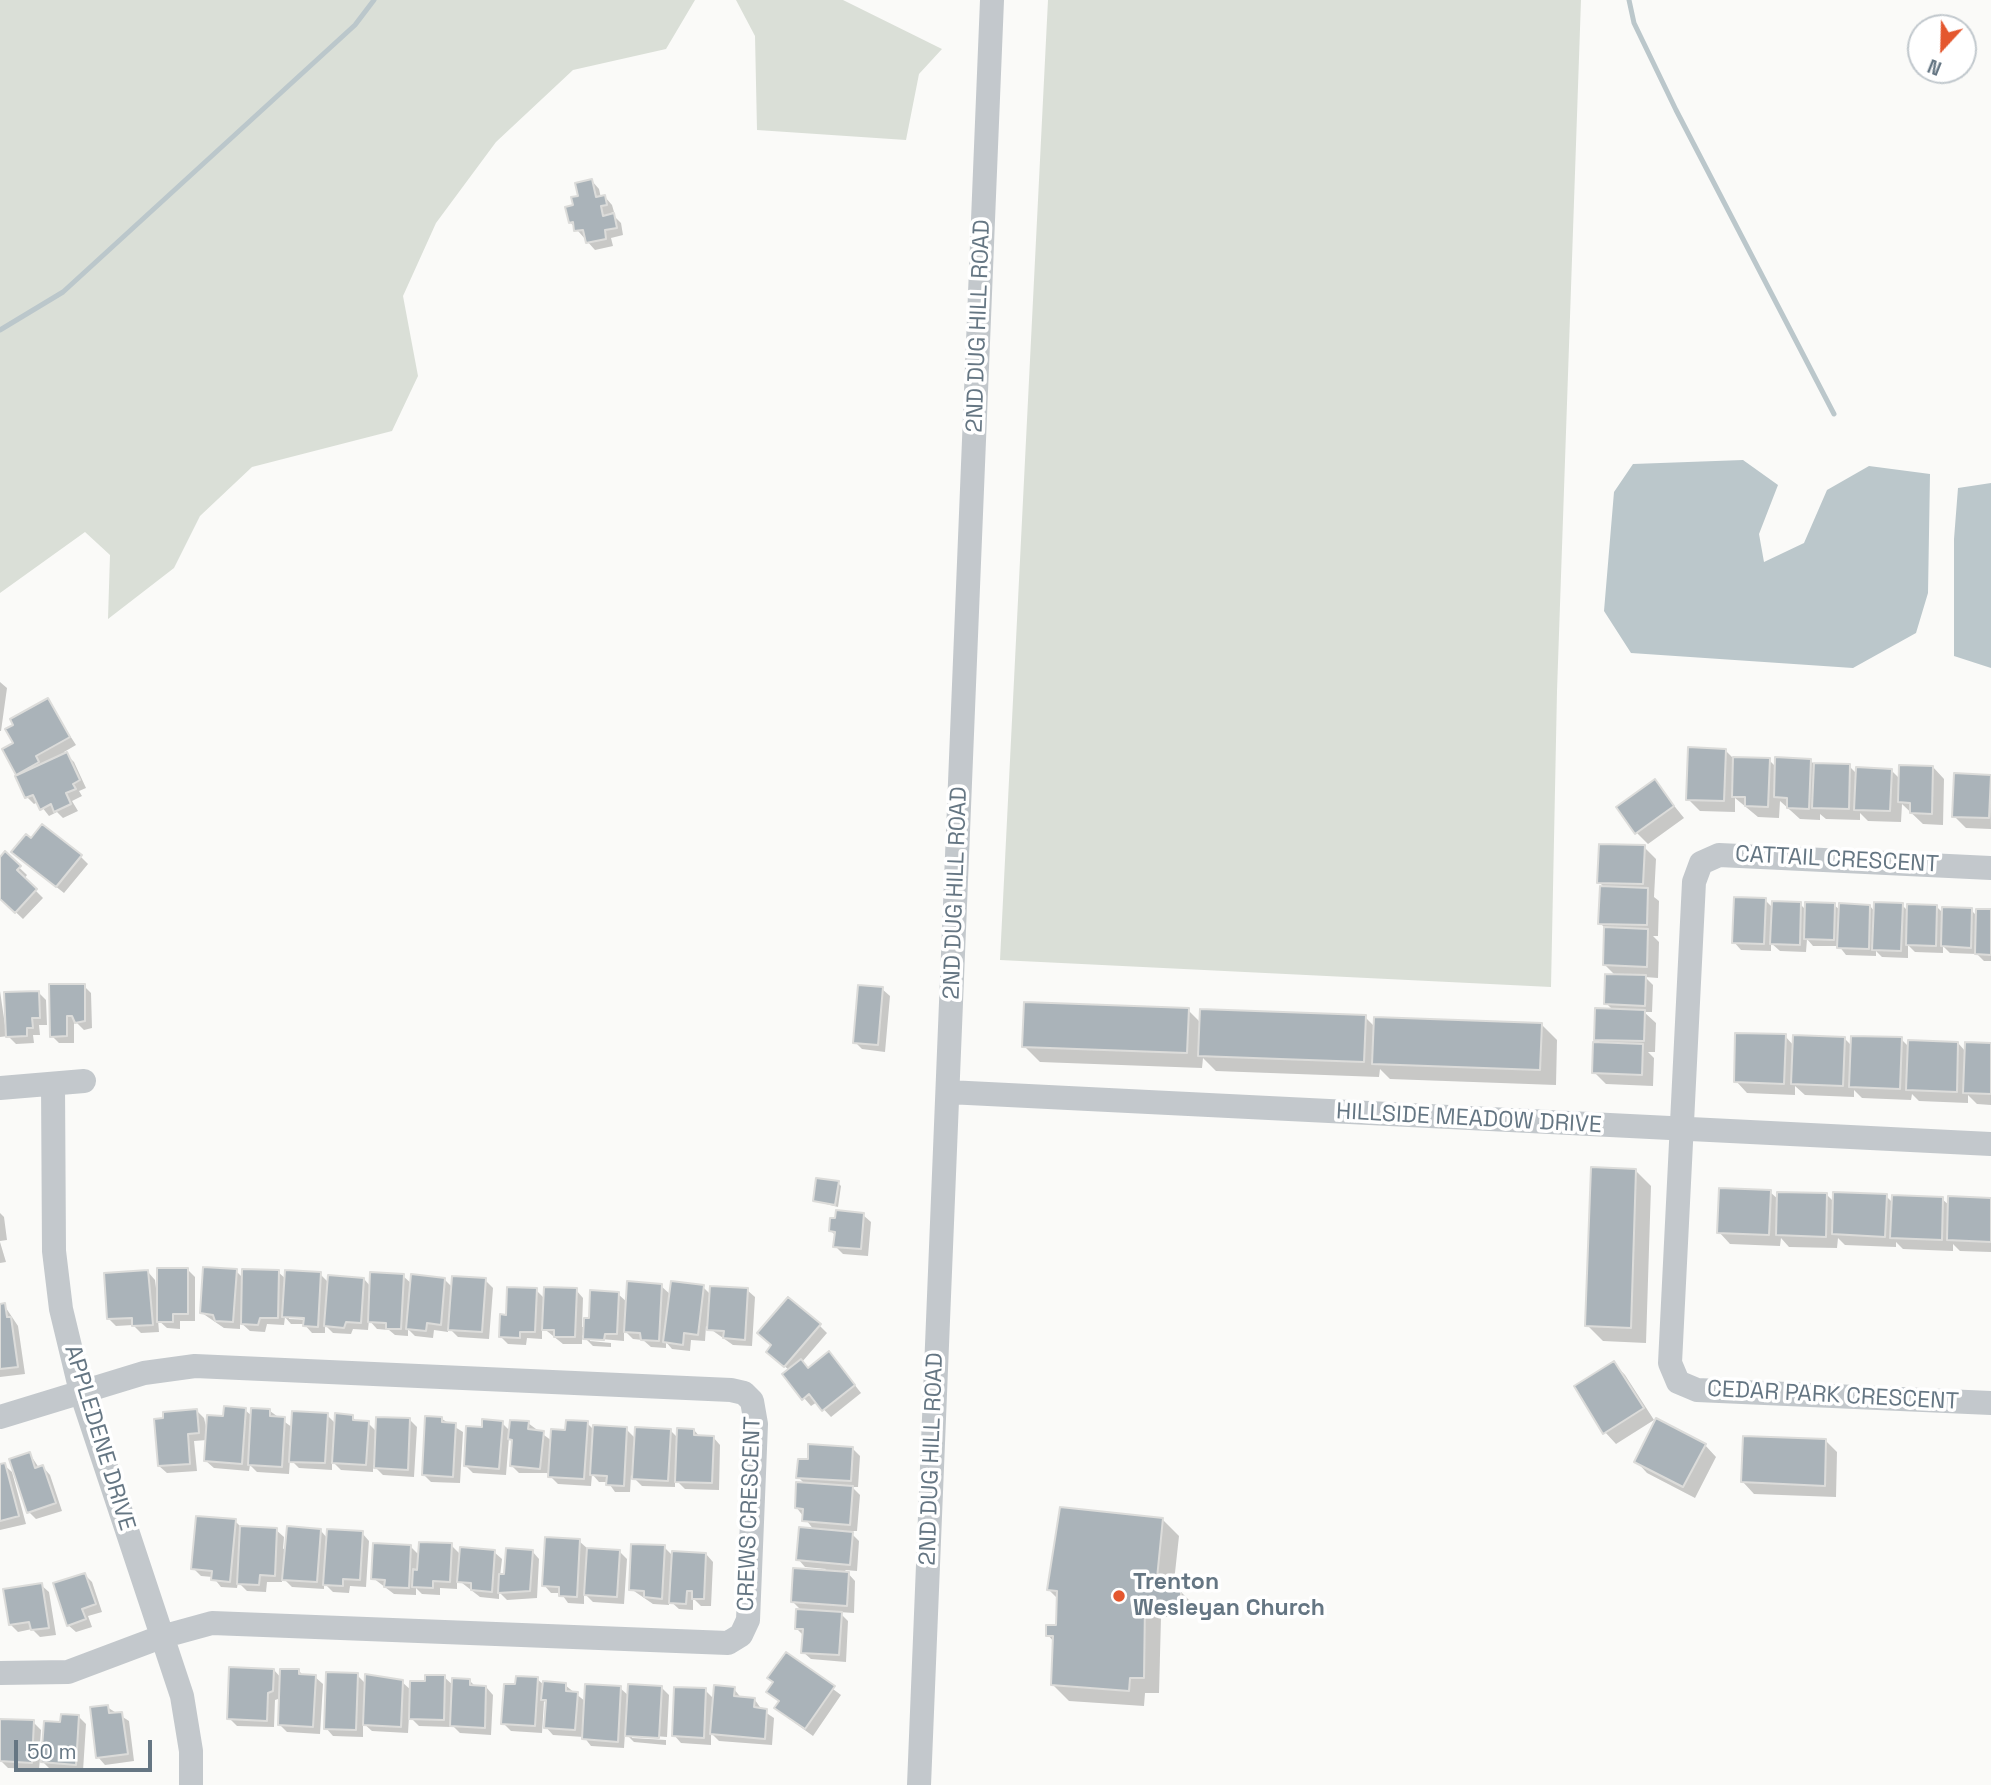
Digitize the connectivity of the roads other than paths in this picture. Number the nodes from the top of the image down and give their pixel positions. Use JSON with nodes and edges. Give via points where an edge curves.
{"nodes":[{"id":1,"x":992,"y":0,"type":"edge"},
{"id":2,"x":1991,"y":868,"type":"edge"},
{"id":3,"x":84,"y":1081,"type":"dead end"},
{"id":4,"x":53,"y":1084,"type":"junction"},
{"id":5,"x":0,"y":1088,"type":"edge"},
{"id":6,"x":948,"y":1092,"type":"junction"},
{"id":7,"x":1684,"y":1130,"type":"junction"},
{"id":8,"x":1991,"y":1144,"type":"edge"},
{"id":9,"x":81,"y":1392,"type":"junction"},
{"id":10,"x":1991,"y":1403,"type":"edge"},
{"id":11,"x":0,"y":1417,"type":"edge"},
{"id":12,"x":161,"y":1637,"type":"junction"},
{"id":13,"x":0,"y":1673,"type":"edge"},
{"id":14,"x":191,"y":1785,"type":"edge"},
{"id":15,"x":919,"y":1785,"type":"edge"}],
"edges":[{"from":1,"to":6,"type":"street","name":"2ND DUG HILL ROAD"},
{"from":2,"to":7,"type":"street","name":"CATTAIL CRESCENT","via":[[1719,855],[1702,863],[1694,882]]},
{"from":3,"to":4,"type":"street"},
{"from":4,"to":5,"type":"street"},
{"from":4,"to":9,"type":"street","name":"APPLEDENE DRIVE","via":[[56,1279]]},
{"from":6,"to":7,"type":"street","name":"HILLSIDE MEADOW DRIVE"},
{"from":6,"to":15,"type":"street","name":"2ND DUG HILL ROAD"},
{"from":7,"to":8,"type":"street","name":"HILLSIDE MEADOW DRIVE"},
{"from":7,"to":10,"type":"street","name":"CEDAR PARK CRESCENT","via":[[1671,1363],[1678,1382],[1697,1390]]},
{"from":9,"to":11,"type":"street"},
{"from":9,"to":12,"type":"street","name":"APPLEDENE DRIVE"},
{"from":9,"to":12,"type":"street","name":"CREWS CRESCENT","via":[[156,1371],[230,1367],[731,1390],[744,1393],[755,1411],[748,1620],[741,1635],[728,1643],[212,1623]]},
{"from":12,"to":13,"type":"street","via":[[68,1672]]},
{"from":12,"to":14,"type":"street","name":"APPLEDENE DRIVE","via":[[182,1696]]}]}
